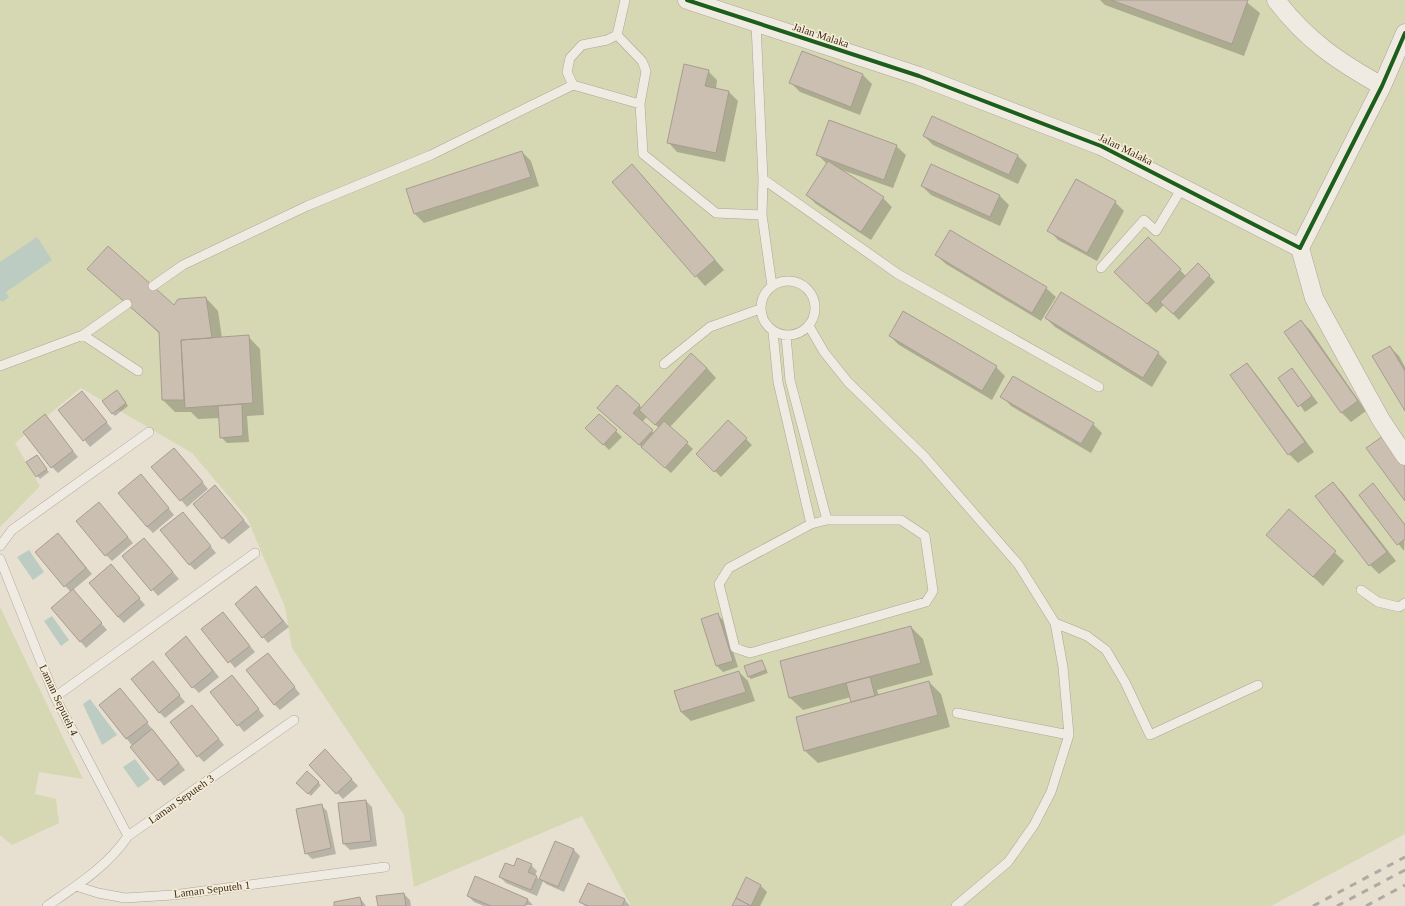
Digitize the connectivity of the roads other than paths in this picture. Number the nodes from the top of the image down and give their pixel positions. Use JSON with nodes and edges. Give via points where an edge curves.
{"nodes":[{"id":1,"x":625,"y":0,"type":"edge"},
{"id":2,"x":687,"y":0,"type":"edge"},
{"id":3,"x":1276,"y":0,"type":"edge"},
{"id":4,"x":756,"y":24,"type":"junction"},
{"id":5,"x":1405,"y":33,"type":"edge"},
{"id":6,"x":617,"y":35,"type":"junction"},
{"id":7,"x":574,"y":85,"type":"junction"},
{"id":8,"x":1382,"y":86,"type":"junction"},
{"id":9,"x":640,"y":104,"type":"junction"},
{"id":10,"x":763,"y":179,"type":"junction"},
{"id":11,"x":1182,"y":188,"type":"junction"},
{"id":12,"x":762,"y":215,"type":"junction"},
{"id":13,"x":1300,"y":248,"type":"junction"},
{"id":14,"x":1101,"y":268,"type":"dead end"},
{"id":15,"x":153,"y":286,"type":"dead end"},
{"id":16,"x":772,"y":286,"type":"junction"},
{"id":17,"x":127,"y":304,"type":"dead end"},
{"id":18,"x":760,"y":309,"type":"junction"},
{"id":19,"x":809,"y":326,"type":"junction"},
{"id":20,"x":773,"y":332,"type":"junction"},
{"id":21,"x":83,"y":335,"type":"junction"},
{"id":22,"x":786,"y":336,"type":"junction"},
{"id":23,"x":664,"y":364,"type":"dead end"},
{"id":24,"x":0,"y":366,"type":"edge"},
{"id":25,"x":138,"y":371,"type":"dead end"},
{"id":26,"x":1099,"y":387,"type":"dead end"},
{"id":27,"x":149,"y":432,"type":"dead end"},
{"id":28,"x":1405,"y":456,"type":"edge"},
{"id":29,"x":827,"y":520,"type":"junction"},
{"id":30,"x":811,"y":524,"type":"junction"},
{"id":31,"x":0,"y":546,"type":"edge"},
{"id":32,"x":254,"y":553,"type":"dead end"},
{"id":33,"x":0,"y":559,"type":"edge"},
{"id":34,"x":1361,"y":590,"type":"dead end"},
{"id":35,"x":1405,"y":603,"type":"edge"},
{"id":36,"x":1055,"y":623,"type":"junction"},
{"id":37,"x":1258,"y":685,"type":"dead end"},
{"id":38,"x":55,"y":697,"type":"junction"},
{"id":39,"x":957,"y":713,"type":"dead end"},
{"id":40,"x":294,"y":720,"type":"dead end"},
{"id":41,"x":1070,"y":735,"type":"junction"},
{"id":42,"x":128,"y":836,"type":"junction"},
{"id":43,"x":385,"y":867,"type":"dead end"},
{"id":44,"x":76,"y":886,"type":"junction"},
{"id":45,"x":47,"y":906,"type":"edge"},
{"id":46,"x":956,"y":906,"type":"edge"}],
"edges":[{"from":1,"to":6,"type":"lane"},
{"from":2,"to":4,"type":"street","name":"Jalan Malaka"},
{"from":3,"to":8,"type":"street","via":[[1315,44],[1343,64]]},
{"from":4,"to":10,"type":"lane"},
{"from":4,"to":11,"type":"street","name":"Jalan Malaka","via":[[934,82],[1101,146]]},
{"from":5,"to":8,"type":"street"},
{"from":6,"to":7,"type":"lane","via":[[607,40],[582,45],[570,58],[567,72]]},
{"from":6,"to":9,"type":"lane","via":[[642,61],[646,71]]},
{"from":7,"to":9,"type":"lane"},
{"from":7,"to":15,"type":"lane","via":[[431,155],[307,206],[183,265]]},
{"from":8,"to":13,"type":"street"},
{"from":9,"to":12,"type":"lane","via":[[643,154],[716,212]]},
{"from":10,"to":12,"type":"lane"},
{"from":10,"to":26,"type":"lane","via":[[898,274]]},
{"from":11,"to":13,"type":"street","name":"Jalan Malaka"},
{"from":11,"to":14,"type":"lane","via":[[1156,231],[1144,220]]},
{"from":12,"to":16,"type":"lane"},
{"from":13,"to":28,"type":"street","via":[[1314,298]]},
{"from":16,"to":18,"type":"lane","via":[[763,296]]},
{"from":16,"to":19,"type":"lane","via":[[784,280],[797,282],[808,289],[815,300],[815,314]]},
{"from":17,"to":21,"type":"lane"},
{"from":18,"to":20,"type":"lane","via":[[764,322]]},
{"from":18,"to":23,"type":"lane","via":[[710,327]]},
{"from":19,"to":22,"type":"lane","via":[[799,334]]},
{"from":19,"to":36,"type":"lane","via":[[824,352],[848,382],[924,456],[1018,564]]},
{"from":20,"to":22,"type":"lane"},
{"from":20,"to":30,"type":"lane","via":[[778,382]]},
{"from":21,"to":24,"type":"lane"},
{"from":21,"to":25,"type":"lane"},
{"from":22,"to":29,"type":"lane","via":[[790,380]]},
{"from":27,"to":31,"type":"lane","via":[[12,530]]},
{"from":29,"to":30,"type":"lane"},
{"from":29,"to":30,"type":"lane","via":[[901,520],[925,536],[933,592],[926,602],[750,653],[735,648],[719,584],[729,568]]},
{"from":32,"to":38,"type":"lane"},
{"from":33,"to":38,"type":"lane","name":"Laman Seputeh 4"},
{"from":34,"to":35,"type":"lane","via":[[1378,602],[1399,607]]},
{"from":36,"to":37,"type":"lane","via":[[1088,636],[1106,650],[1150,734]]},
{"from":36,"to":41,"type":"lane"},
{"from":38,"to":42,"type":"lane","name":"Laman Seputeh 4"},
{"from":39,"to":41,"type":"lane"},
{"from":40,"to":42,"type":"lane","name":"Laman Seputeh 3"},
{"from":41,"to":46,"type":"lane","via":[[1051,792],[1034,825],[1008,862]]},
{"from":42,"to":44,"type":"lane","name":"Laman Seputeh 3","via":[[118,852]]},
{"from":43,"to":44,"type":"lane","name":"Laman Seputeh 1","via":[[173,895],[125,898]]},
{"from":44,"to":45,"type":"lane"}]}
